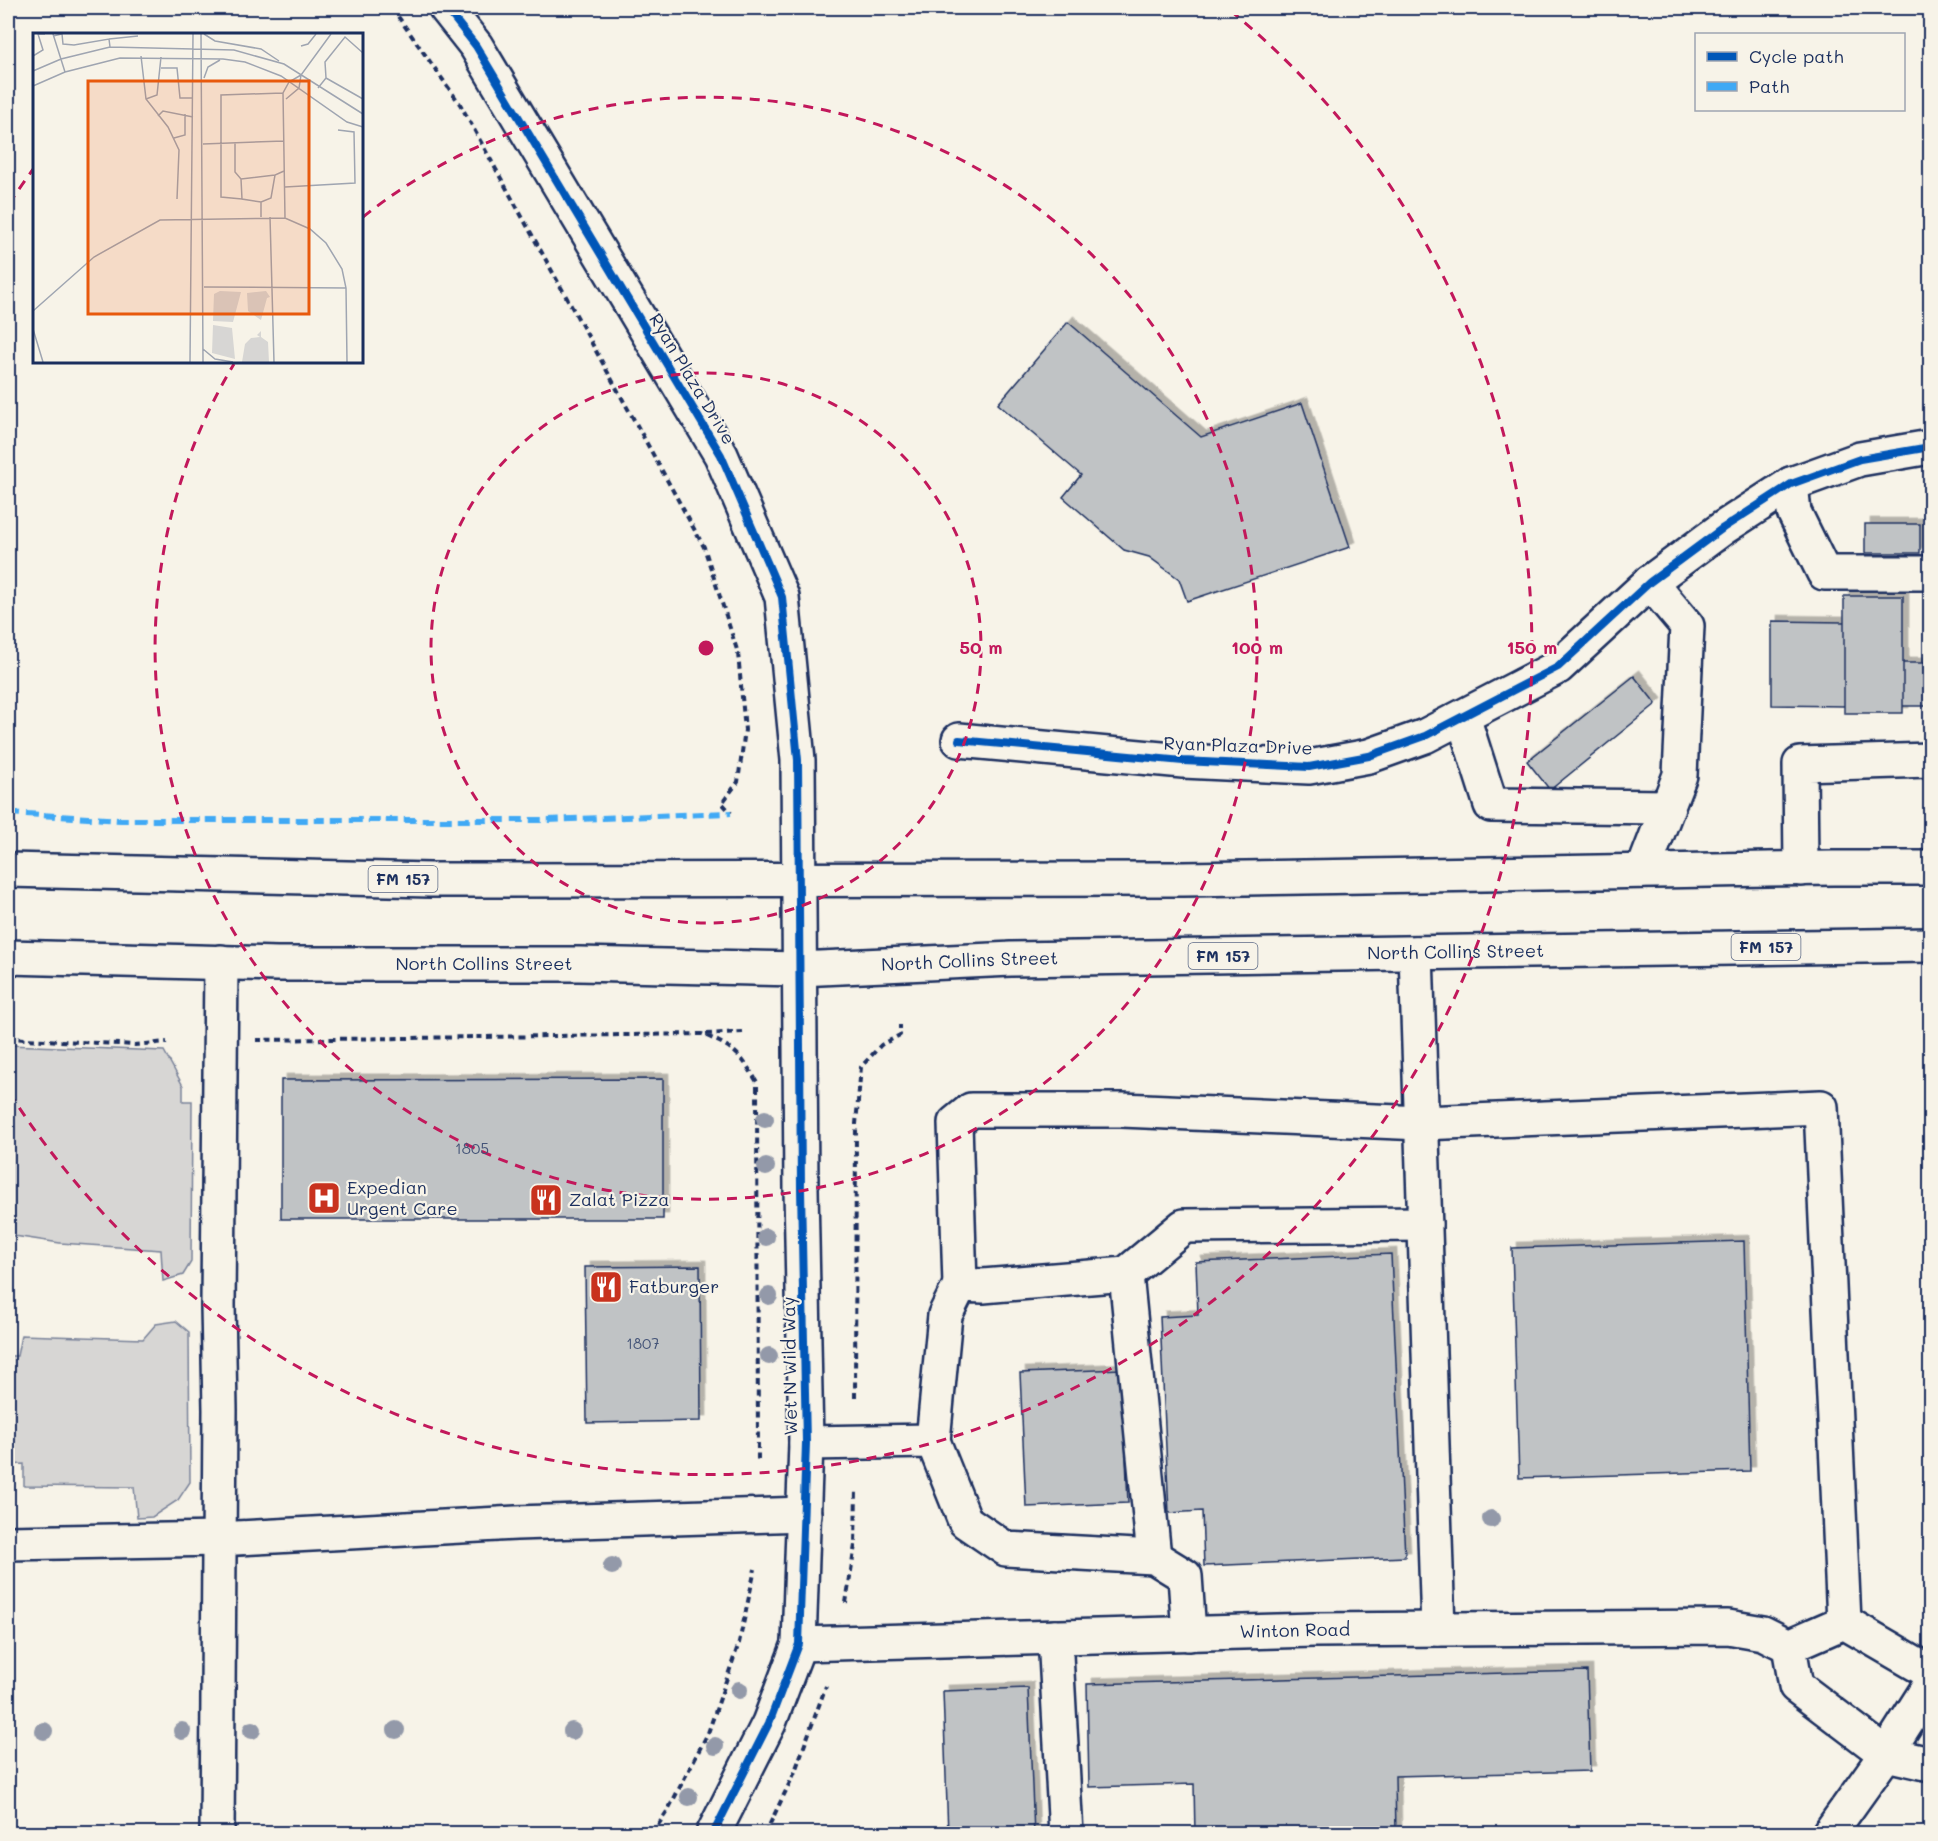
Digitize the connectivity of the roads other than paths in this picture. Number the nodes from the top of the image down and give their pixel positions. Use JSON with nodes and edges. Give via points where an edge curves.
{"nodes":[{"id":1,"x":446,"y":8,"type":"edge"},
{"id":2,"x":1930,"y":447,"type":"edge"},
{"id":3,"x":1791,"y":484,"type":"junction"},
{"id":4,"x":1930,"y":573,"type":"edge"},
{"id":5,"x":1650,"y":582,"type":"junction"},
{"id":6,"x":1463,"y":717,"type":"junction"},
{"id":7,"x":959,"y":740,"type":"dead end"},
{"id":8,"x":1930,"y":760,"type":"edge"},
{"id":9,"x":1668,"y":807,"type":"junction"},
{"id":10,"x":1930,"y":868,"type":"edge"},
{"id":11,"x":1801,"y":869,"type":"junction"},
{"id":12,"x":8,"y":870,"type":"edge"},
{"id":13,"x":1643,"y":871,"type":"junction"},
{"id":14,"x":799,"y":879,"type":"junction"},
{"id":15,"x":1930,"y":945,"type":"edge"},
{"id":16,"x":1824,"y":947,"type":"junction"},
{"id":17,"x":1416,"y":953,"type":"junction"},
{"id":18,"x":8,"y":957,"type":"edge"},
{"id":19,"x":1930,"y":958,"type":"edge"},
{"id":20,"x":221,"y":962,"type":"junction"},
{"id":21,"x":799,"y":969,"type":"junction"},
{"id":22,"x":1422,"y":1123,"type":"junction"},
{"id":23,"x":1425,"y":1224,"type":"junction"},
{"id":24,"x":1126,"y":1274,"type":"junction"},
{"id":25,"x":960,"y":1285,"type":"junction"},
{"id":26,"x":933,"y":1441,"type":"junction"},
{"id":27,"x":806,"y":1443,"type":"junction"},
{"id":28,"x":804,"y":1514,"type":"junction"},
{"id":29,"x":219,"y":1539,"type":"junction"},
{"id":30,"x":8,"y":1543,"type":"edge"},
{"id":31,"x":1154,"y":1557,"type":"junction"},
{"id":32,"x":1844,"y":1622,"type":"junction"},
{"id":33,"x":1438,"y":1629,"type":"junction"},
{"id":34,"x":1189,"y":1634,"type":"junction"},
{"id":35,"x":1055,"y":1637,"type":"junction"},
{"id":36,"x":799,"y":1644,"type":"junction"},
{"id":37,"x":1790,"y":1646,"type":"junction"},
{"id":38,"x":1930,"y":1672,"type":"edge"},
{"id":39,"x":1930,"y":1685,"type":"edge"},
{"id":40,"x":1886,"y":1754,"type":"junction"},
{"id":41,"x":1930,"y":1764,"type":"edge"},
{"id":42,"x":217,"y":1833,"type":"edge"},
{"id":43,"x":712,"y":1833,"type":"edge"},
{"id":44,"x":1066,"y":1833,"type":"edge"},
{"id":45,"x":1829,"y":1833,"type":"edge"}],
"edges":[{"from":1,"to":14,"type":"street","name":"Ryan Plaza Drive","via":[[476,46],[721,455],[782,597],[798,760]]},
{"from":2,"to":3,"type":"street","name":"Ryan Plaza Drive","via":[[1860,459]]},
{"from":3,"to":4,"type":"street","via":[[1794,512],[1824,573]]},
{"from":3,"to":5,"type":"street","name":"Ryan Plaza Drive"},
{"from":5,"to":6,"type":"street","name":"Ryan Plaza Drive","via":[[1558,668]]},
{"from":5,"to":9,"type":"street","via":[[1688,626],[1680,775]]},
{"from":6,"to":7,"type":"street","name":"Ryan Plaza Drive","via":[[1369,756],[1309,766],[1183,761]]},
{"from":6,"to":9,"type":"street","via":[[1491,805]]},
{"from":8,"to":11,"type":"street","via":[[1800,764]]},
{"from":9,"to":13,"type":"street"},
{"from":10,"to":11,"type":"street","number":"FM 157"},
{"from":11,"to":13,"type":"street","number":"FM 157"},
{"from":12,"to":14,"type":"street","number":"FM 157","via":[[430,880]]},
{"from":13,"to":14,"type":"street","number":"FM 157","via":[[1184,879]]},
{"from":14,"to":21,"type":"street","name":"Wet N Wild Way"},
{"from":15,"to":16,"type":"street","name":"North Collins Street","number":"FM 157"},
{"from":16,"to":17,"type":"street","name":"North Collins Street","number":"FM 157"},
{"from":16,"to":19,"type":"street"},
{"from":17,"to":21,"type":"street","name":"North Collins Street","number":"FM 157","via":[[1011,958]]},
{"from":17,"to":22,"type":"street"},
{"from":18,"to":20,"type":"street","name":"North Collins Street","number":"FM 157"},
{"from":20,"to":21,"type":"street","name":"North Collins Street","number":"FM 157"},
{"from":20,"to":29,"type":"street"},
{"from":21,"to":27,"type":"street","name":"Wet N Wild Way"},
{"from":22,"to":23,"type":"street"},
{"from":22,"to":25,"type":"street","via":[[1134,1111],[971,1110],[955,1123]]},
{"from":22,"to":32,"type":"street","via":[[1821,1107]]},
{"from":23,"to":24,"type":"street","via":[[1184,1226]]},
{"from":23,"to":33,"type":"street"},
{"from":24,"to":25,"type":"street"},
{"from":24,"to":31,"type":"street"},
{"from":25,"to":26,"type":"street","via":[[945,1315]]},
{"from":26,"to":27,"type":"street"},
{"from":26,"to":31,"type":"street","via":[[965,1521],[1006,1550]]},
{"from":27,"to":28,"type":"street","name":"Wet N Wild Way"},
{"from":28,"to":29,"type":"street","via":[[516,1523]]},
{"from":28,"to":36,"type":"street","name":"Wet N Wild Way"},
{"from":29,"to":30,"type":"street"},
{"from":29,"to":42,"type":"street"},
{"from":31,"to":34,"type":"street","via":[[1185,1576]]},
{"from":32,"to":37,"type":"street"},
{"from":32,"to":38,"type":"street"},
{"from":33,"to":34,"type":"street","name":"Winton Road"},
{"from":33,"to":37,"type":"street","name":"Winton Road","via":[[1728,1627],[1763,1633]]},
{"from":34,"to":35,"type":"street","name":"Winton Road"},
{"from":35,"to":36,"type":"street","name":"Winton Road"},
{"from":35,"to":44,"type":"street"},
{"from":36,"to":43,"type":"street","name":"Wet N Wild Way","via":[[769,1723]]},
{"from":37,"to":40,"type":"street","via":[[1796,1686]]},
{"from":39,"to":40,"type":"street"},
{"from":40,"to":41,"type":"street"},
{"from":40,"to":45,"type":"street"}]}
